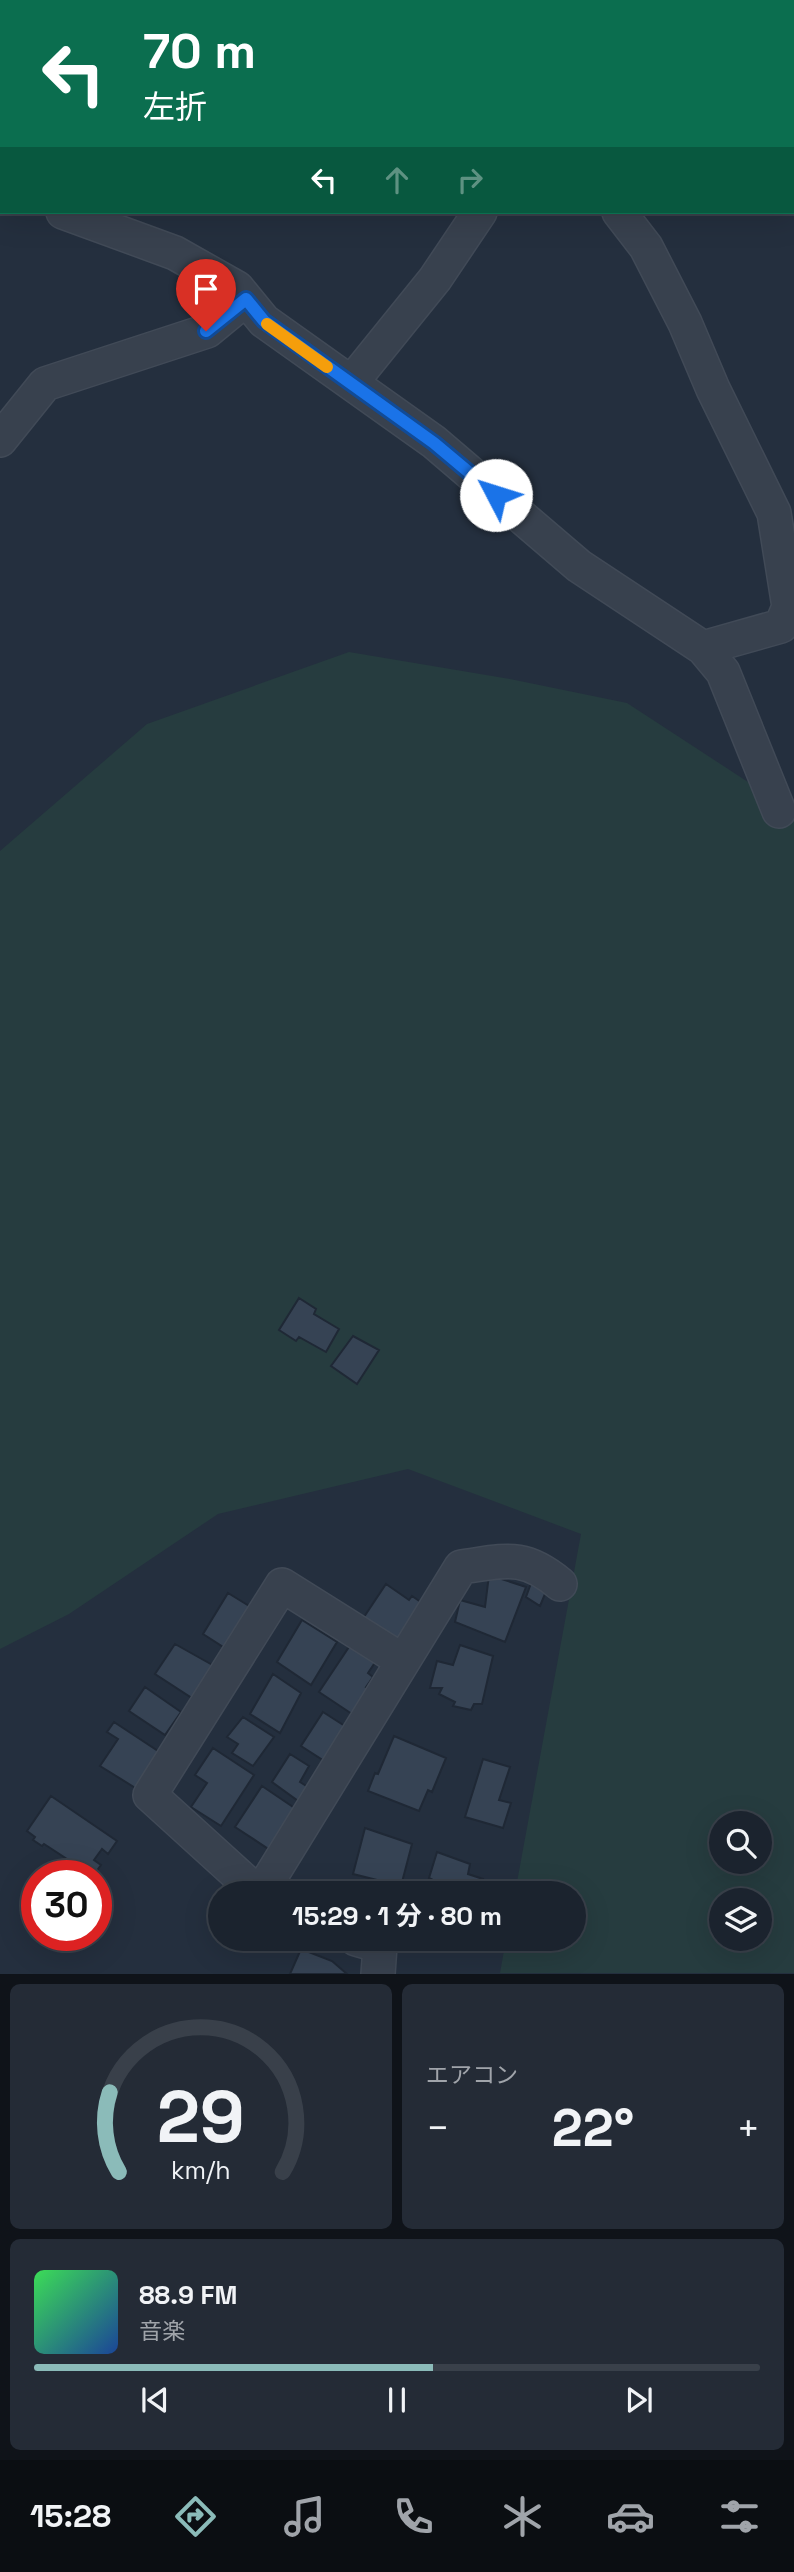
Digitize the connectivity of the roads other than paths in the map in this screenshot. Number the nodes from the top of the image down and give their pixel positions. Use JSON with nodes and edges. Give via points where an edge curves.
{"nodes":[{"id":1,"x":68,"y":214,"type":"edge"},
{"id":2,"x":479,"y":214,"type":"edge"},
{"id":3,"x":621,"y":214,"type":"edge"},
{"id":4,"x":246,"y":299,"type":"junction"},
{"id":5,"x":351,"y":383,"type":"junction"},
{"id":6,"x":0,"y":440,"type":"edge"},
{"id":7,"x":703,"y":648,"type":"junction"},
{"id":8,"x":779,"y":811,"type":"dead end"},
{"id":9,"x":560,"y":1584,"type":"dead end"},
{"id":10,"x":403,"y":1661,"type":"junction"},
{"id":11,"x":245,"y":1881,"type":"edge"},
{"id":12,"x":267,"y":1881,"type":"edge"},
{"id":13,"x":380,"y":1951,"type":"edge"},
{"id":14,"x":378,"y":1973,"type":"edge"}],
"edges":[{"from":1,"to":4,"type":"street","via":[[175,253],[237,288]]},
{"from":2,"to":5,"type":"street","via":[[435,279]]},
{"from":3,"to":7,"type":"street","via":[[646,247],[774,513],[789,607],[781,626]]},
{"from":4,"to":5,"type":"street","via":[[264,321]]},
{"from":4,"to":6,"type":"street","via":[[206,331],[45,384]]},
{"from":5,"to":7,"type":"street","via":[[434,443],[579,566]]},
{"from":7,"to":8,"type":"street","via":[[723,671]]},
{"from":9,"to":10,"type":"street","via":[[541,1568],[511,1560],[461,1567]]},
{"from":10,"to":11,"type":"street","via":[[282,1585],[150,1795]]},
{"from":10,"to":12,"type":"street"},
{"from":13,"to":14,"type":"street"}]}
